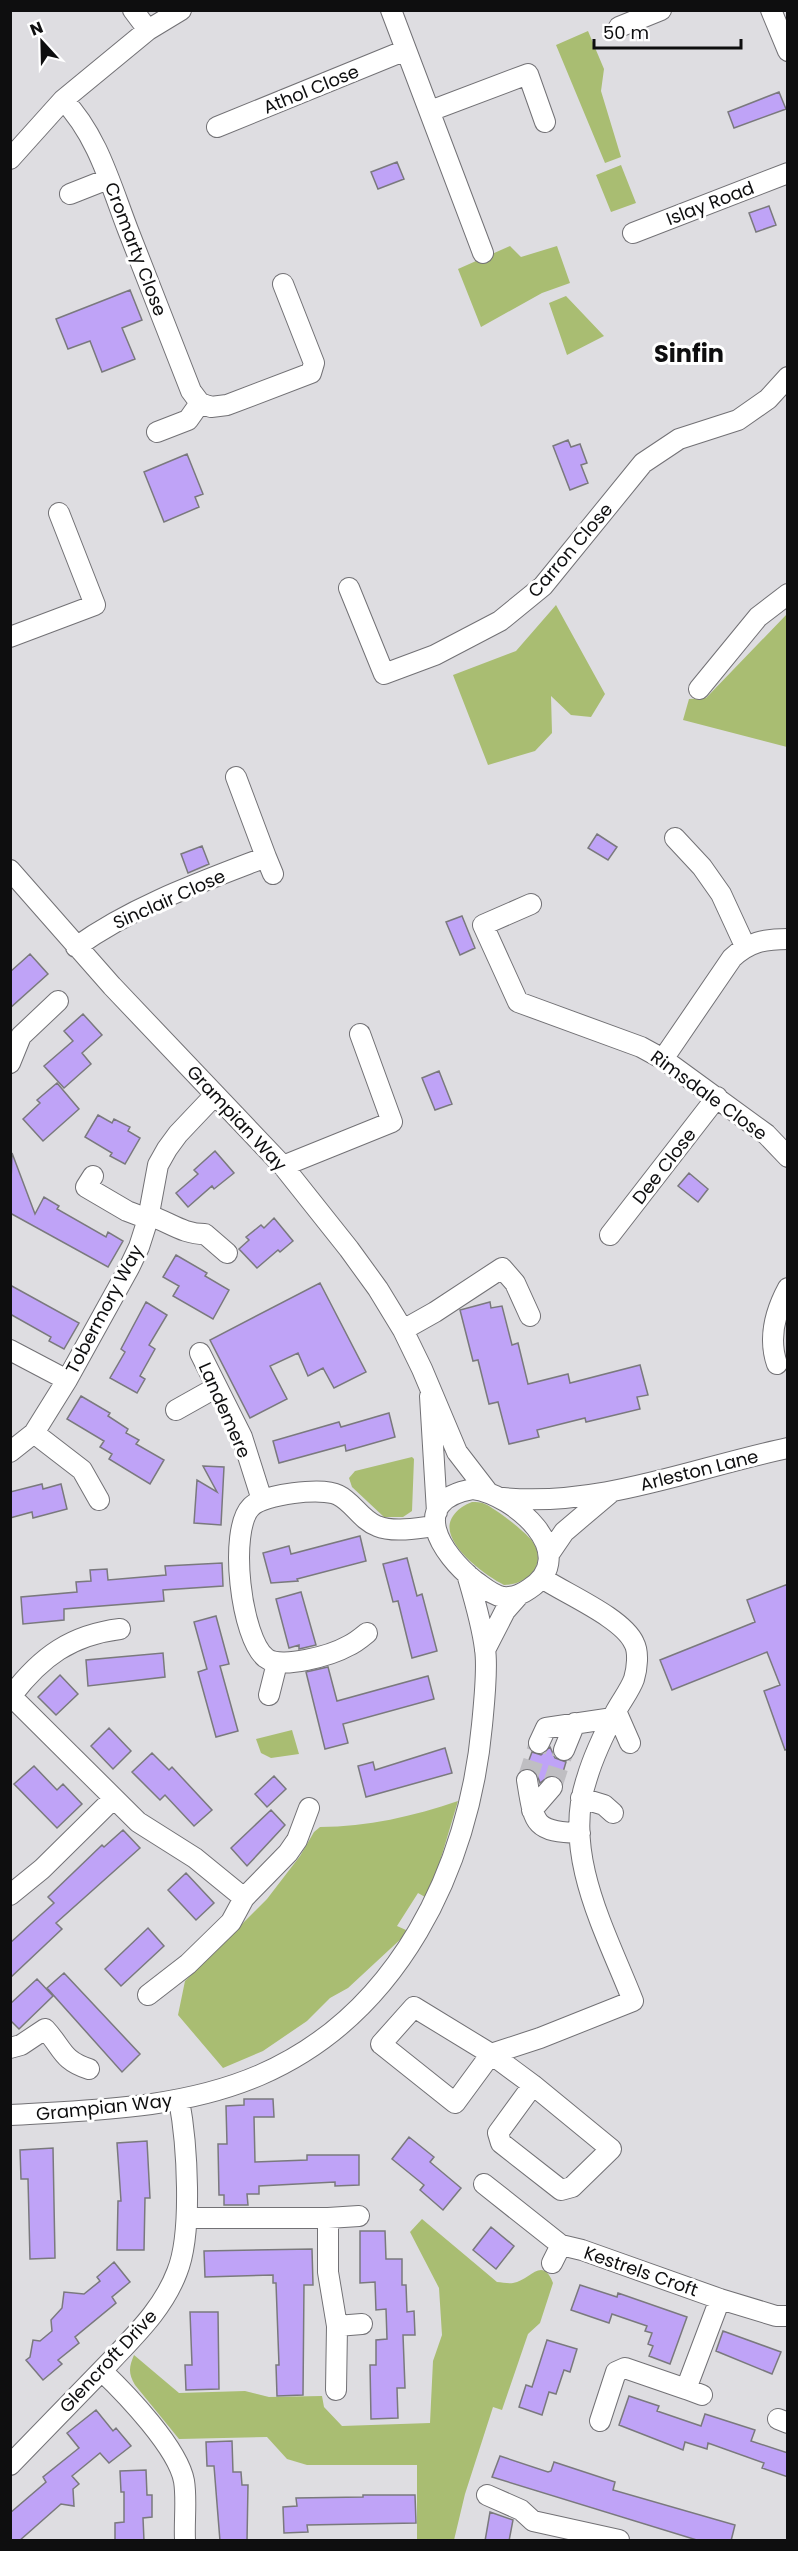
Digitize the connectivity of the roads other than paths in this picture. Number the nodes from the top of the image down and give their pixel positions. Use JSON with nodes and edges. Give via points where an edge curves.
{"nodes":[{"id":1,"x":133,"y":10,"type":"edge"},
{"id":2,"x":181,"y":10,"type":"edge"},
{"id":3,"x":391,"y":10,"type":"edge"},
{"id":4,"x":661,"y":10,"type":"edge"},
{"id":5,"x":771,"y":10,"type":"edge"},
{"id":6,"x":619,"y":27,"type":"dead end"},
{"id":7,"x":148,"y":30,"type":"junction"},
{"id":8,"x":406,"y":50,"type":"junction"},
{"id":9,"x":788,"y":51,"type":"edge"},
{"id":10,"x":63,"y":100,"type":"junction"},
{"id":11,"x":430,"y":111,"type":"junction"},
{"id":12,"x":545,"y":122,"type":"dead end"},
{"id":13,"x":217,"y":127,"type":"dead end"},
{"id":14,"x":10,"y":159,"type":"edge"},
{"id":15,"x":788,"y":173,"type":"edge"},
{"id":16,"x":108,"y":179,"type":"junction"},
{"id":17,"x":70,"y":194,"type":"dead end"},
{"id":18,"x":633,"y":232,"type":"dead end"},
{"id":19,"x":483,"y":254,"type":"dead end"},
{"id":20,"x":283,"y":284,"type":"dead end"},
{"id":21,"x":788,"y":377,"type":"edge"},
{"id":22,"x":200,"y":403,"type":"junction"},
{"id":23,"x":157,"y":432,"type":"dead end"},
{"id":24,"x":59,"y":513,"type":"dead end"},
{"id":25,"x":349,"y":588,"type":"dead end"},
{"id":26,"x":788,"y":594,"type":"edge"},
{"id":27,"x":10,"y":638,"type":"edge"},
{"id":28,"x":699,"y":689,"type":"dead end"},
{"id":29,"x":236,"y":777,"type":"dead end"},
{"id":30,"x":675,"y":838,"type":"dead end"},
{"id":31,"x":10,"y":870,"type":"edge"},
{"id":32,"x":531,"y":904,"type":"dead end"},
{"id":33,"x":788,"y":939,"type":"edge"},
{"id":34,"x":745,"y":946,"type":"junction"},
{"id":35,"x":76,"y":947,"type":"junction"},
{"id":36,"x":57,"y":1001,"type":"dead end"},
{"id":37,"x":360,"y":1034,"type":"dead end"},
{"id":38,"x":663,"y":1059,"type":"junction"},
{"id":39,"x":10,"y":1063,"type":"edge"},
{"id":40,"x":214,"y":1096,"type":"junction"},
{"id":41,"x":717,"y":1097,"type":"junction"},
{"id":42,"x":788,"y":1157,"type":"edge"},
{"id":43,"x":283,"y":1166,"type":"junction"},
{"id":44,"x":93,"y":1176,"type":"dead end"},
{"id":45,"x":148,"y":1217,"type":"junction"},
{"id":46,"x":610,"y":1235,"type":"dead end"},
{"id":47,"x":227,"y":1253,"type":"dead end"},
{"id":48,"x":788,"y":1288,"type":"edge"},
{"id":49,"x":530,"y":1316,"type":"dead end"},
{"id":50,"x":403,"y":1330,"type":"junction"},
{"id":51,"x":10,"y":1350,"type":"edge"},
{"id":52,"x":200,"y":1353,"type":"dead end"},
{"id":53,"x":777,"y":1364,"type":"dead end"},
{"id":54,"x":67,"y":1380,"type":"junction"},
{"id":55,"x":218,"y":1387,"type":"junction"},
{"id":56,"x":430,"y":1391,"type":"junction"},
{"id":57,"x":176,"y":1410,"type":"dead end"},
{"id":58,"x":34,"y":1433,"type":"junction"},
{"id":59,"x":788,"y":1448,"type":"edge"},
{"id":60,"x":10,"y":1452,"type":"edge"},
{"id":61,"x":610,"y":1493,"type":"junction"},
{"id":62,"x":493,"y":1494,"type":"junction"},
{"id":63,"x":99,"y":1500,"type":"dead end"},
{"id":64,"x":262,"y":1500,"type":"junction"},
{"id":65,"x":436,"y":1519,"type":"junction"},
{"id":66,"x":549,"y":1554,"type":"junction"},
{"id":67,"x":466,"y":1574,"type":"junction"},
{"id":68,"x":542,"y":1578,"type":"junction"},
{"id":69,"x":520,"y":1594,"type":"junction"},
{"id":70,"x":120,"y":1629,"type":"dead end"},
{"id":71,"x":367,"y":1634,"type":"dead end"},
{"id":72,"x":485,"y":1650,"type":"junction"},
{"id":73,"x":277,"y":1663,"type":"junction"},
{"id":74,"x":11,"y":1695,"type":"edge"},
{"id":75,"x":269,"y":1695,"type":"dead end"},
{"id":76,"x":615,"y":1714,"type":"junction"},
{"id":77,"x":630,"y":1743,"type":"dead end"},
{"id":78,"x":551,"y":1747,"type":"tunnel mouth"},
{"id":79,"x":539,"y":1783,"type":"tunnel mouth"},
{"id":80,"x":582,"y":1798,"type":"junction"},
{"id":81,"x":113,"y":1799,"type":"junction"},
{"id":82,"x":309,"y":1808,"type":"dead end"},
{"id":83,"x":613,"y":1813,"type":"dead end"},
{"id":84,"x":580,"y":1833,"type":"junction"},
{"id":85,"x":10,"y":1895,"type":"edge"},
{"id":86,"x":244,"y":1898,"type":"junction"},
{"id":87,"x":148,"y":1995,"type":"dead end"},
{"id":88,"x":10,"y":2048,"type":"edge"},
{"id":89,"x":491,"y":2054,"type":"junction"},
{"id":90,"x":89,"y":2069,"type":"dead end"},
{"id":91,"x":533,"y":2085,"type":"junction"},
{"id":92,"x":179,"y":2100,"type":"junction"},
{"id":93,"x":10,"y":2115,"type":"edge"},
{"id":94,"x":484,"y":2184,"type":"dead end"},
{"id":95,"x":359,"y":2216,"type":"dead end"},
{"id":96,"x":187,"y":2218,"type":"junction"},
{"id":97,"x":328,"y":2218,"type":"junction"},
{"id":98,"x":561,"y":2245,"type":"junction"},
{"id":99,"x":552,"y":2263,"type":"dead end"},
{"id":100,"x":720,"y":2299,"type":"junction"},
{"id":101,"x":788,"y":2316,"type":"edge"},
{"id":102,"x":362,"y":2324,"type":"dead end"},
{"id":103,"x":337,"y":2326,"type":"junction"},
{"id":104,"x":102,"y":2371,"type":"junction"},
{"id":105,"x":336,"y":2381,"type":"dead end"},
{"id":106,"x":600,"y":2421,"type":"dead end"},
{"id":107,"x":10,"y":2465,"type":"edge"},
{"id":108,"x":487,"y":2494,"type":"dead end"},
{"id":109,"x":547,"y":2529,"type":"edge"},
{"id":110,"x":185,"y":2541,"type":"edge"},
{"id":111,"x":619,"y":2541,"type":"edge"}],
"edges":[{"from":1,"to":7,"type":"street"},
{"from":2,"to":7,"type":"street"},
{"from":3,"to":8,"type":"street"},
{"from":4,"to":6,"type":"street"},
{"from":5,"to":9,"type":"street"},
{"from":7,"to":10,"type":"street"},
{"from":8,"to":11,"type":"street"},
{"from":8,"to":13,"type":"street","name":"Athol Close"},
{"from":10,"to":14,"type":"street"},
{"from":10,"to":16,"type":"street","name":"Cromarty Close","via":[[87,130]]},
{"from":11,"to":12,"type":"street","via":[[528,74]]},
{"from":11,"to":19,"type":"street"},
{"from":15,"to":18,"type":"street","name":"Islay Road"},
{"from":16,"to":17,"type":"street"},
{"from":16,"to":22,"type":"street","name":"Cromarty Close","via":[[191,391]]},
{"from":20,"to":22,"type":"street","via":[[314,363],[311,373],[227,405],[211,407]]},
{"from":21,"to":25,"type":"street","name":"Carron Close","via":[[768,399],[738,420],[679,439],[643,463],[543,586],[501,621],[435,655],[384,674]]},
{"from":22,"to":23,"type":"street","via":[[188,420]]},
{"from":24,"to":27,"type":"street","via":[[95,605]]},
{"from":26,"to":28,"type":"street","via":[[758,617]]},
{"from":29,"to":35,"type":"street","name":"Sinclair Close","via":[[270,865],[144,907]]},
{"from":30,"to":34,"type":"street","via":[[721,894]]},
{"from":31,"to":35,"type":"street","name":"Grampian Way"},
{"from":32,"to":38,"type":"street","name":"Rimsdale Close","via":[[483,925],[518,1002],[641,1047]]},
{"from":33,"to":34,"type":"street","via":[[765,939]]},
{"from":34,"to":38,"type":"street","via":[[732,958]]},
{"from":35,"to":40,"type":"street","name":"Grampian Way"},
{"from":36,"to":39,"type":"street","via":[[21,1036]]},
{"from":37,"to":43,"type":"street","via":[[394,1127]]},
{"from":38,"to":41,"type":"street","name":"Rimsdale Close"},
{"from":40,"to":43,"type":"street","name":"Grampian Way"},
{"from":40,"to":45,"type":"street","name":"Tobermory Way","via":[[178,1134],[158,1165]]},
{"from":41,"to":42,"type":"street","name":"Rimsdale Close","via":[[766,1134]]},
{"from":41,"to":46,"type":"street","name":"Dee Close"},
{"from":43,"to":50,"type":"street","name":"Grampian Way","via":[[378,1288]]},
{"from":44,"to":45,"type":"street","via":[[86,1187]]},
{"from":45,"to":47,"type":"street","via":[[188,1234],[205,1234]]},
{"from":45,"to":54,"type":"street","name":"Tobermory Way","via":[[129,1268]]},
{"from":48,"to":53,"type":"street","via":[[772,1334]]},
{"from":49,"to":50,"type":"street","via":[[515,1283],[502,1268]]},
{"from":50,"to":56,"type":"street","name":"Grampian Way"},
{"from":51,"to":54,"type":"street"},
{"from":52,"to":55,"type":"street","name":"Landemere"},
{"from":54,"to":58,"type":"street","name":"Tobermory Way"},
{"from":55,"to":57,"type":"street"},
{"from":55,"to":64,"type":"street","name":"Landemere","via":[[242,1437]]},
{"from":56,"to":62,"type":"street","name":"Grampian Way","via":[[457,1452]]},
{"from":56,"to":65,"type":"street","name":"Grampian Way"},
{"from":58,"to":60,"type":"street","name":"Tobermory Way"},
{"from":58,"to":63,"type":"street","via":[[82,1470]]},
{"from":59,"to":61,"type":"street","name":"Arleston Lane"},
{"from":61,"to":62,"type":"street","name":"Arleston Lane","via":[[551,1501]]},
{"from":61,"to":66,"type":"street","name":"Arleston Lane","via":[[564,1532]]},
{"from":62,"to":65,"type":"street","via":[[462,1491],[449,1497]]},
{"from":62,"to":66,"type":"street","via":[[519,1511],[540,1532]]},
{"from":64,"to":65,"type":"street","via":[[332,1492],[350,1502],[376,1526],[394,1530]]},
{"from":64,"to":73,"type":"street","via":[[250,1507],[242,1523],[238,1570],[257,1648]]},
{"from":65,"to":67,"type":"street","via":[[438,1540]]},
{"from":66,"to":68,"type":"street"},
{"from":67,"to":69,"type":"street","via":[[492,1593],[505,1597]]},
{"from":67,"to":72,"type":"street","name":"Grampian Way"},
{"from":68,"to":69,"type":"street"},
{"from":68,"to":76,"type":"street","via":[[614,1620],[635,1644],[634,1679]]},
{"from":69,"to":72,"type":"street","name":"Grampian Way"},
{"from":70,"to":74,"type":"street","via":[[85,1635],[56,1651]]},
{"from":71,"to":73,"type":"street","via":[[347,1647]]},
{"from":72,"to":92,"type":"street","name":"Grampian Way","via":[[480,1746],[467,1814],[442,1888],[408,1948],[357,2008],[326,2037],[259,2075]]},
{"from":73,"to":75,"type":"street"},
{"from":74,"to":81,"type":"street"},
{"from":76,"to":77,"type":"street"},
{"from":76,"to":78,"type":"street","via":[[546,1728]]},
{"from":76,"to":80,"type":"street","via":[[594,1755]]},
{"from":79,"to":84,"type":"street","via":[[532,1810],[537,1821],[545,1829]]},
{"from":80,"to":83,"type":"street","via":[[604,1805]]},
{"from":80,"to":84,"type":"street"},
{"from":81,"to":85,"type":"street"},
{"from":81,"to":86,"type":"street","via":[[138,1822],[195,1858]]},
{"from":82,"to":86,"type":"street","via":[[288,1853]]},
{"from":84,"to":89,"type":"street","via":[[589,1888],[633,2001]]},
{"from":86,"to":87,"type":"street","via":[[231,1922],[188,1964]]},
{"from":88,"to":90,"type":"street","via":[[28,2042],[45,2028],[74,2064]]},
{"from":89,"to":89,"type":"street","via":[[455,2103],[381,2044],[414,2007]]},
{"from":89,"to":91,"type":"street"},
{"from":91,"to":91,"type":"street","via":[[611,2149],[572,2187],[561,2190],[501,2143],[498,2133]]},
{"from":92,"to":93,"type":"street","name":"Grampian Way"},
{"from":92,"to":96,"type":"street","name":"Glencroft Drive"},
{"from":94,"to":98,"type":"street","name":"Kestrels Croft"},
{"from":95,"to":97,"type":"street"},
{"from":96,"to":97,"type":"street"},
{"from":96,"to":104,"type":"street","name":"Glencroft Drive","via":[[178,2270],[168,2292]]},
{"from":97,"to":103,"type":"street","via":[[328,2272]]},
{"from":98,"to":99,"type":"street","name":"Kestrels Croft"},
{"from":98,"to":100,"type":"street","name":"Kestrels Croft"},
{"from":100,"to":101,"type":"street","name":"Kestrels Croft"},
{"from":100,"to":106,"type":"street","name":"Kestrels Croft","via":[[694,2392],[625,2368],[616,2372]]},
{"from":102,"to":103,"type":"street"},
{"from":103,"to":105,"type":"street"},
{"from":104,"to":107,"type":"street","name":"Glencroft Drive"},
{"from":104,"to":110,"type":"street","via":[[149,2424],[177,2464],[184,2480]]},
{"from":108,"to":109,"type":"street","via":[[521,2510]]},
{"from":109,"to":111,"type":"street"}]}
